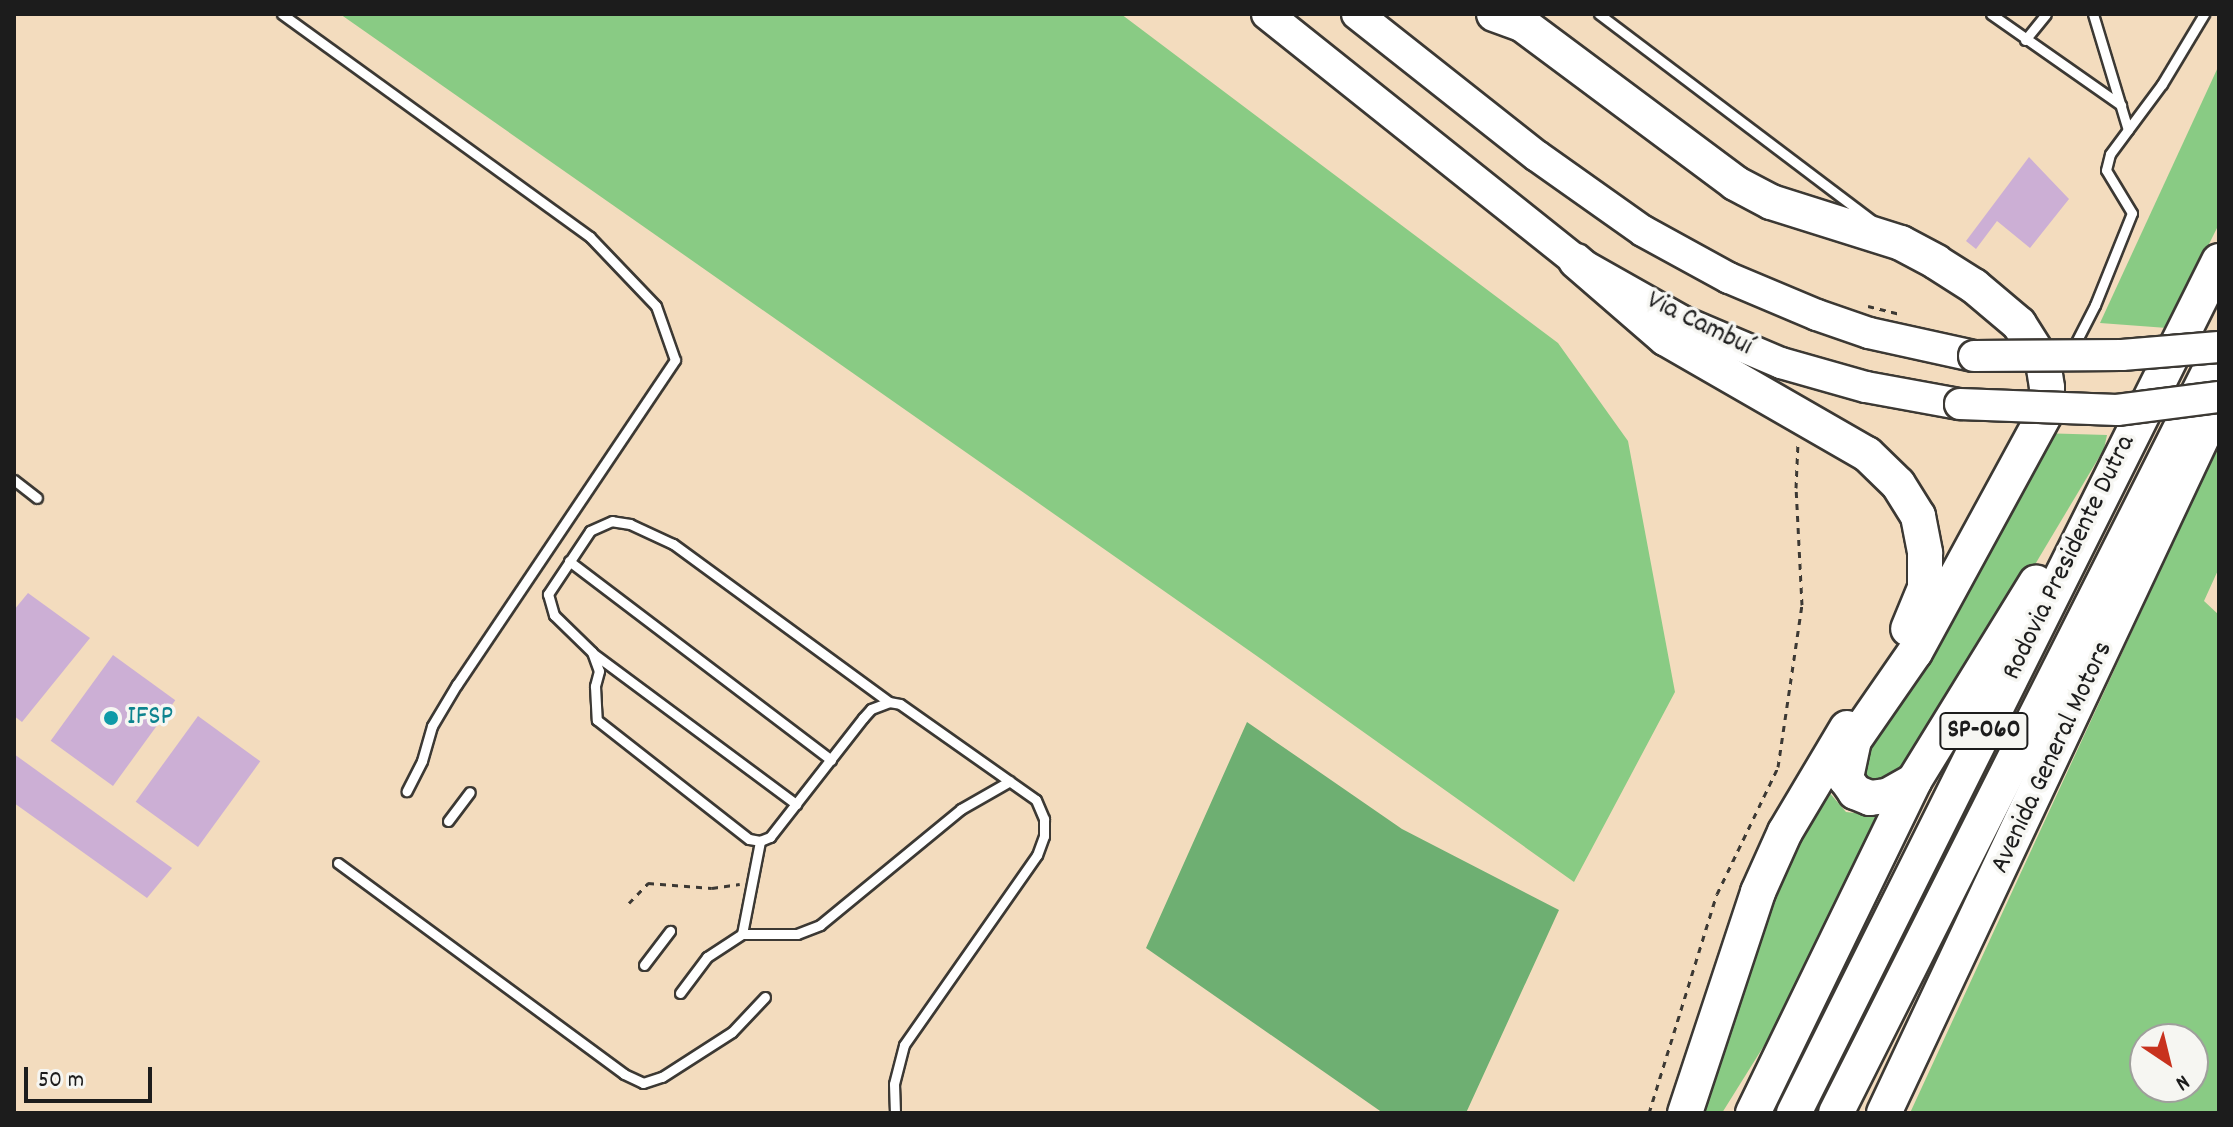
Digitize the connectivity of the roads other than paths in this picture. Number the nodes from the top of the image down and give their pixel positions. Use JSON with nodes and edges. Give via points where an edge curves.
{"nodes":[{"id":1,"x":282,"y":14,"type":"edge"},
{"id":2,"x":1267,"y":14,"type":"edge"},
{"id":3,"x":1357,"y":14,"type":"edge"},
{"id":4,"x":1599,"y":14,"type":"edge"},
{"id":5,"x":1991,"y":14,"type":"edge"},
{"id":6,"x":2046,"y":14,"type":"edge"},
{"id":7,"x":2093,"y":14,"type":"edge"},
{"id":8,"x":2204,"y":14,"type":"edge"},
{"id":9,"x":1508,"y":17,"type":"edge"},
{"id":10,"x":2025,"y":40,"type":"junction"},
{"id":11,"x":2121,"y":105,"type":"junction"},
{"id":12,"x":2128,"y":130,"type":"junction"},
{"id":13,"x":1901,"y":243,"type":"junction"},
{"id":14,"x":1576,"y":261,"type":"junction"},
{"id":15,"x":2219,"y":261,"type":"edge"},
{"id":16,"x":2174,"y":348,"type":"junction"},
{"id":17,"x":2219,"y":349,"type":"edge"},
{"id":18,"x":2054,"y":378,"type":"junction"},
{"id":19,"x":2219,"y":399,"type":"edge"},
{"id":20,"x":14,"y":480,"type":"edge"},
{"id":21,"x":37,"y":498,"type":"dead end"},
{"id":22,"x":569,"y":561,"type":"junction"},
{"id":23,"x":592,"y":652,"type":"junction"},
{"id":24,"x":889,"y":702,"type":"junction"},
{"id":25,"x":831,"y":760,"type":"junction"},
{"id":26,"x":1010,"y":781,"type":"junction"},
{"id":27,"x":1914,"y":781,"type":"junction"},
{"id":28,"x":407,"y":791,"type":"dead end"},
{"id":29,"x":470,"y":792,"type":"dead end"},
{"id":30,"x":796,"y":804,"type":"junction"},
{"id":31,"x":448,"y":821,"type":"dead end"},
{"id":32,"x":760,"y":841,"type":"junction"},
{"id":33,"x":338,"y":863,"type":"dead end"},
{"id":34,"x":670,"y":931,"type":"dead end"},
{"id":35,"x":742,"y":934,"type":"junction"},
{"id":36,"x":644,"y":965,"type":"dead end"},
{"id":37,"x":680,"y":993,"type":"dead end"},
{"id":38,"x":765,"y":997,"type":"dead end"},
{"id":39,"x":1808,"y":1000,"type":"junction"},
{"id":40,"x":895,"y":1113,"type":"edge"},
{"id":41,"x":1685,"y":1113,"type":"edge"},
{"id":42,"x":1738,"y":1113,"type":"edge"},
{"id":43,"x":1753,"y":1113,"type":"edge"},
{"id":44,"x":1794,"y":1113,"type":"edge"},
{"id":45,"x":1836,"y":1113,"type":"edge"},
{"id":46,"x":1884,"y":1113,"type":"edge"}],
"edges":[{"from":1,"to":28,"type":"lane","via":[[590,237],[656,306],[675,360],[457,684],[432,726]]},
{"from":2,"to":14,"type":"main road","name":"Via Cambuí"},
{"from":3,"to":17,"type":"main road","name":"Via Cambuí","bridge":true,"via":[[1537,156],[1643,231],[1729,278],[1817,315],[1869,333],[1974,356]]},
{"from":4,"to":13,"type":"lane"},
{"from":5,"to":10,"type":"lane"},
{"from":6,"to":10,"type":"lane"},
{"from":7,"to":11,"type":"lane"},
{"from":8,"to":12,"type":"lane"},
{"from":9,"to":13,"type":"highway","via":[[1735,183],[1771,202]]},
{"from":10,"to":11,"type":"lane"},
{"from":11,"to":12,"type":"lane"},
{"from":12,"to":18,"type":"lane","via":[[2110,154],[2106,170],[2132,213],[2095,305]]},
{"from":13,"to":18,"type":"highway","via":[[1974,286],[2019,324]]},
{"from":14,"to":19,"type":"main road","name":"Via Cambuí","bridge":true,"via":[[1682,321],[1781,363],[1866,387],[1960,404],[2117,410]]},
{"from":14,"to":41,"type":"highway","via":[[1665,338],[1867,454],[1898,484],[1918,516],[1925,553],[1925,588],[1912,622],[1785,832],[1734,959]]},
{"from":15,"to":16,"type":"highway","name":"Rodovia Presidente Dutra","number":"SP-060"},
{"from":16,"to":27,"type":"highway","via":[[2085,504]]},
{"from":16,"to":44,"type":"highway","name":"Rodovia Presidente Dutra","number":"SP-060"},
{"from":17,"to":45,"type":"highway","name":"Rodovia Presidente Dutra","number":"SP-060"},
{"from":18,"to":27,"type":"highway","via":[[2045,414],[1934,618],[1854,740],[1846,779],[1855,792],[1870,798],[1887,796]]},
{"from":19,"to":46,"type":"highway","name":"Avenida General Motors"},
{"from":20,"to":21,"type":"lane"},
{"from":22,"to":23,"type":"lane","via":[[548,594],[548,604]]},
{"from":22,"to":24,"type":"lane","via":[[590,531],[612,521],[630,524],[673,544]]},
{"from":22,"to":25,"type":"lane"},
{"from":23,"to":30,"type":"lane"},
{"from":23,"to":32,"type":"lane","via":[[599,671],[597,720],[749,839]]},
{"from":24,"to":25,"type":"lane","via":[[871,709]]},
{"from":24,"to":26,"type":"lane","via":[[900,704]]},
{"from":25,"to":30,"type":"lane"},
{"from":26,"to":35,"type":"lane","via":[[961,809],[820,925],[797,934]]},
{"from":26,"to":40,"type":"lane","via":[[1036,800],[1044,836],[1037,855],[904,1045],[894,1084]]},
{"from":27,"to":39,"type":"highway"},
{"from":29,"to":31,"type":"lane"},
{"from":30,"to":32,"type":"lane","via":[[770,837]]},
{"from":32,"to":35,"type":"lane"},
{"from":33,"to":38,"type":"lane","via":[[643,1083],[662,1077],[732,1032]]},
{"from":34,"to":36,"type":"lane"},
{"from":35,"to":37,"type":"lane","via":[[707,957]]},
{"from":39,"to":42,"type":"highway"},
{"from":39,"to":43,"type":"highway"}]}
